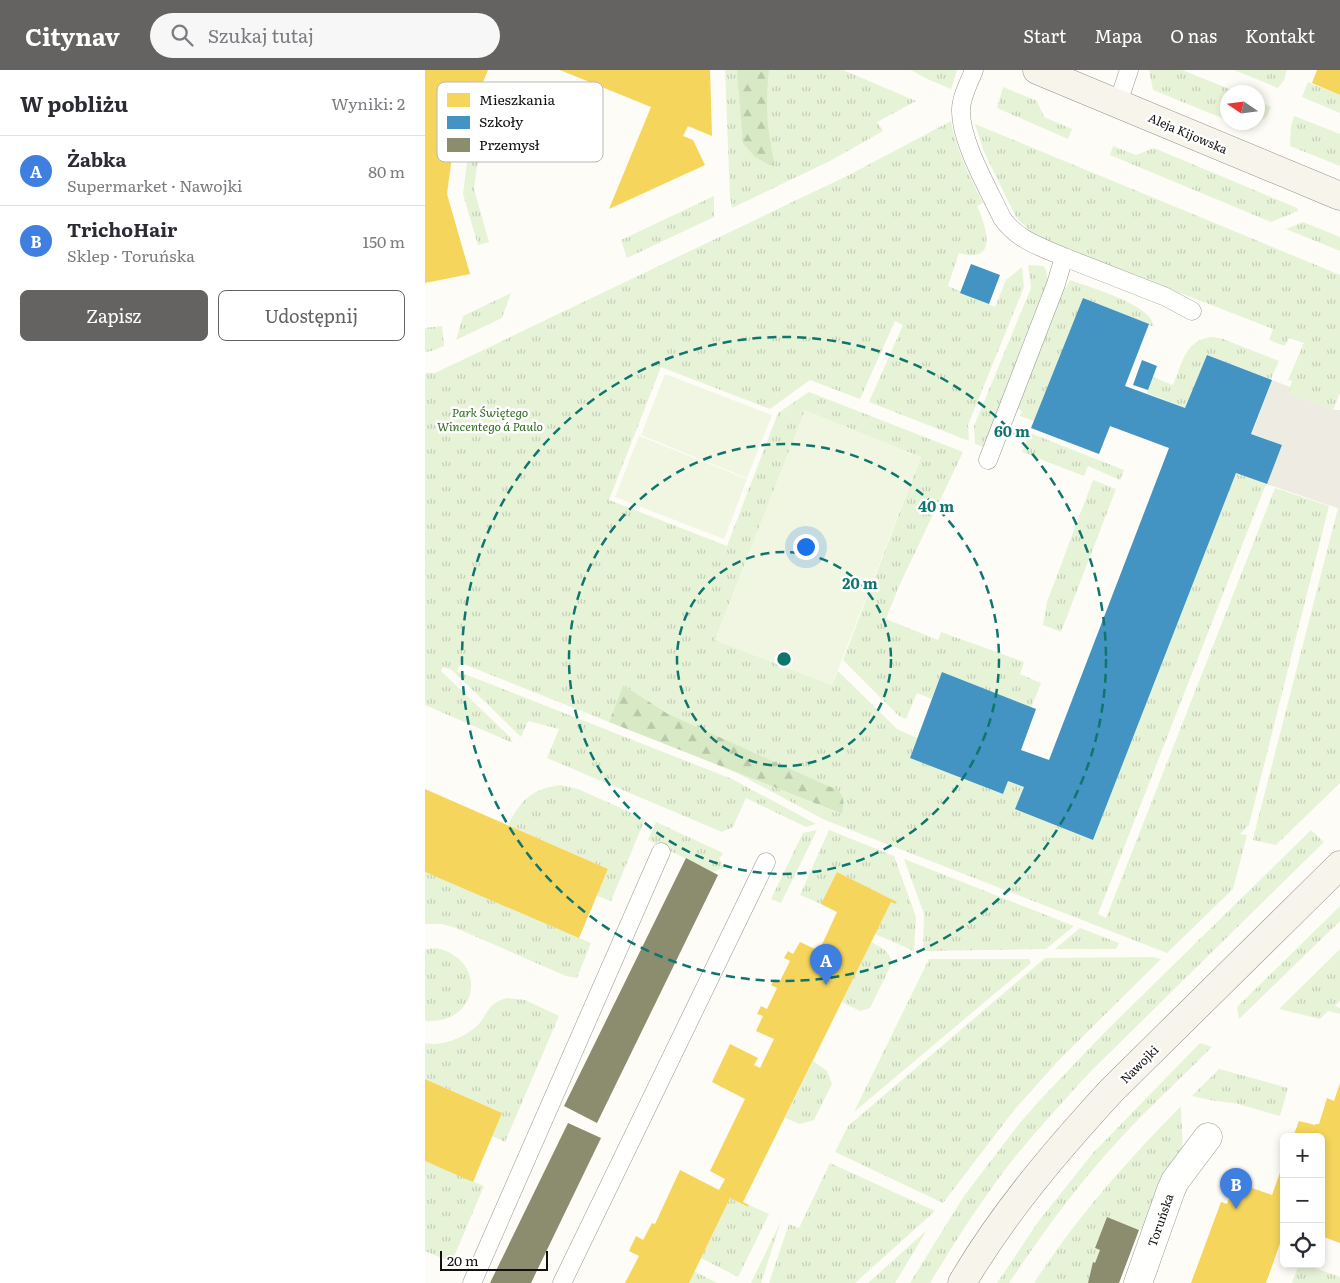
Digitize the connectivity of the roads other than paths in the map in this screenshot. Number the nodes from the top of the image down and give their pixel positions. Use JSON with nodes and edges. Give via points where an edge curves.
{"nodes":[{"id":1,"x":973,"y":70,"type":"edge"},
{"id":2,"x":1037,"y":70,"type":"edge"},
{"id":3,"x":1129,"y":70,"type":"edge"},
{"id":4,"x":1118,"y":104,"type":"junction"},
{"id":5,"x":1340,"y":196,"type":"edge"},
{"id":6,"x":1064,"y":257,"type":"junction"},
{"id":7,"x":1191,"y":311,"type":"dead end"},
{"id":8,"x":988,"y":460,"type":"dead end"},
{"id":9,"x":661,"y":852,"type":"dead end"},
{"id":10,"x":766,"y":862,"type":"dead end"},
{"id":11,"x":1340,"y":865,"type":"edge"},
{"id":12,"x":1208,"y":1137,"type":"dead end"},
{"id":13,"x":472,"y":1283,"type":"edge"},
{"id":14,"x":562,"y":1283,"type":"edge"},
{"id":15,"x":962,"y":1283,"type":"edge"},
{"id":16,"x":1138,"y":1283,"type":"edge"}],
"edges":[{"from":1,"to":6,"type":"lane","via":[[963,100],[961,119],[973,156],[1002,218],[1025,239]]},
{"from":2,"to":4,"type":"main road","name":"Aleja Kijowska"},
{"from":3,"to":4,"type":"lane"},
{"from":4,"to":5,"type":"main road","name":"Aleja Kijowska"},
{"from":6,"to":7,"type":"lane","via":[[1166,297]]},
{"from":6,"to":8,"type":"lane"},
{"from":9,"to":13,"type":"lane"},
{"from":10,"to":14,"type":"lane"},
{"from":11,"to":15,"type":"main road","name":"Nawojki","via":[[1083,1122],[1022,1194]]},
{"from":12,"to":16,"type":"street","name":"Toruńska","via":[[1175,1181]]}]}
